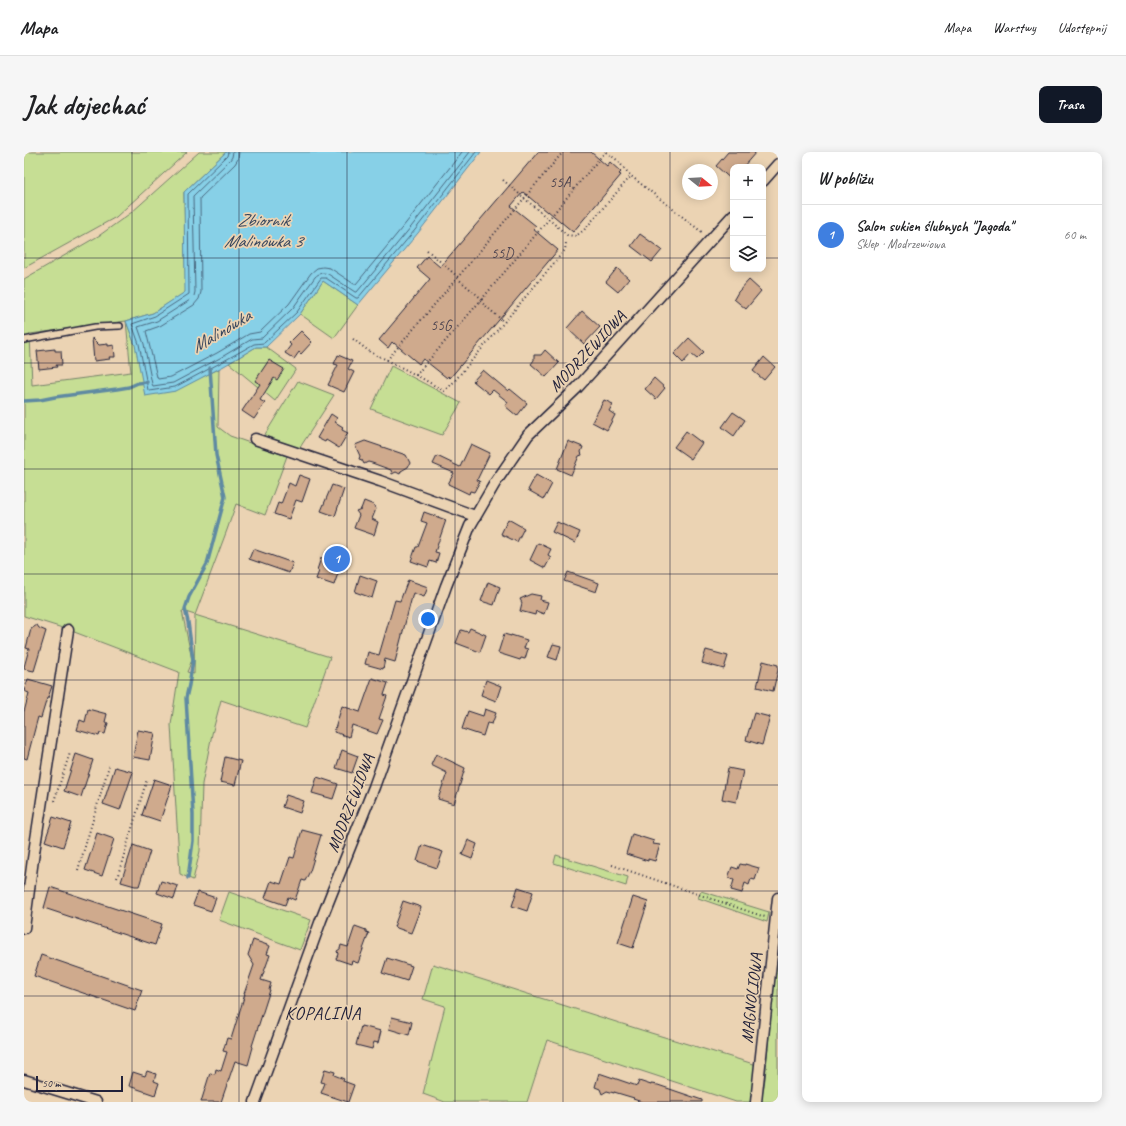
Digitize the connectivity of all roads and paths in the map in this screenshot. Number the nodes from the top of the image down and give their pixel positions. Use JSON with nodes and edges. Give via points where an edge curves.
{"nodes":[{"id":1,"x":563,"y":152,"type":"edge"},
{"id":2,"x":600,"y":152,"type":"edge"},
{"id":3,"x":606,"y":152,"type":"edge"},
{"id":4,"x":602,"y":155,"type":"junction"},
{"id":5,"x":778,"y":164,"type":"edge"},
{"id":6,"x":631,"y":176,"type":"junction"},
{"id":7,"x":766,"y":178,"type":"edge"},
{"id":8,"x":503,"y":180,"type":"dead end"},
{"id":9,"x":524,"y":198,"type":"junction"},
{"id":10,"x":730,"y":218,"type":"edge"},
{"id":11,"x":549,"y":219,"type":"junction"},
{"id":12,"x":711,"y":240,"type":"junction"},
{"id":13,"x":566,"y":243,"type":"dead end"},
{"id":14,"x":427,"y":250,"type":"dead end"},
{"id":15,"x":458,"y":277,"type":"junction"},
{"id":16,"x":482,"y":299,"type":"junction"},
{"id":17,"x":480,"y":301,"type":"junction"},
{"id":18,"x":504,"y":322,"type":"junction"},
{"id":19,"x":120,"y":326,"type":"dead end"},
{"id":20,"x":353,"y":339,"type":"dead end"},
{"id":21,"x":24,"y":340,"type":"edge"},
{"id":22,"x":387,"y":360,"type":"junction"},
{"id":23,"x":416,"y":375,"type":"junction"},
{"id":24,"x":255,"y":439,"type":"dead end"},
{"id":25,"x":475,"y":516,"type":"junction"},
{"id":26,"x":68,"y":630,"type":"dead end"},
{"id":27,"x":70,"y":753,"type":"dead end"},
{"id":28,"x":109,"y":766,"type":"dead end"},
{"id":29,"x":147,"y":779,"type":"dead end"},
{"id":30,"x":53,"y":804,"type":"dead end"},
{"id":31,"x":612,"y":865,"type":"dead end"},
{"id":32,"x":78,"y":870,"type":"dead end"},
{"id":33,"x":117,"y":878,"type":"dead end"},
{"id":34,"x":778,"y":898,"type":"edge"},
{"id":35,"x":776,"y":921,"type":"junction"},
{"id":36,"x":24,"y":928,"type":"edge"},
{"id":37,"x":24,"y":1080,"type":"edge"},
{"id":38,"x":96,"y":1102,"type":"edge"},
{"id":39,"x":255,"y":1102,"type":"edge"},
{"id":40,"x":756,"y":1102,"type":"edge"}],
"edges":[{"from":1,"to":9,"type":"path"},
{"from":2,"to":4,"type":"path"},
{"from":3,"to":4,"type":"path"},
{"from":3,"to":6,"type":"path"},
{"from":4,"to":11,"type":"path"},
{"from":5,"to":7,"type":"street"},
{"from":6,"to":11,"type":"path","via":[[576,236],[567,236]]},
{"from":6,"to":12,"type":"path"},
{"from":8,"to":9,"type":"path"},
{"from":9,"to":11,"type":"path"},
{"from":9,"to":15,"type":"path"},
{"from":10,"to":12,"type":"street","name":"MODRZEWIOWA"},
{"from":11,"to":16,"type":"path"},
{"from":12,"to":25,"type":"street","name":"MODRZEWIOWA","via":[[577,388],[528,435]]},
{"from":13,"to":18,"type":"path","via":[[565,250]]},
{"from":14,"to":15,"type":"path"},
{"from":15,"to":16,"type":"path"},
{"from":15,"to":22,"type":"path"},
{"from":16,"to":17,"type":"path"},
{"from":17,"to":18,"type":"path"},
{"from":17,"to":23,"type":"path"},
{"from":18,"to":23,"type":"path","via":[[444,391]]},
{"from":19,"to":21,"type":"lane"},
{"from":20,"to":22,"type":"path","via":[[362,347]]},
{"from":22,"to":23,"type":"path"},
{"from":24,"to":25,"type":"street"},
{"from":25,"to":39,"type":"street","name":"MODRZEWIOWA","via":[[448,580],[374,787],[321,920]]},
{"from":26,"to":36,"type":"street"},
{"from":27,"to":30,"type":"path"},
{"from":28,"to":32,"type":"path"},
{"from":29,"to":33,"type":"path"},
{"from":31,"to":35,"type":"path"},
{"from":34,"to":35,"type":"street","name":"MAGNOLIOWA"},
{"from":35,"to":40,"type":"street","name":"MAGNOLIOWA"},
{"from":37,"to":38,"type":"street"}]}
